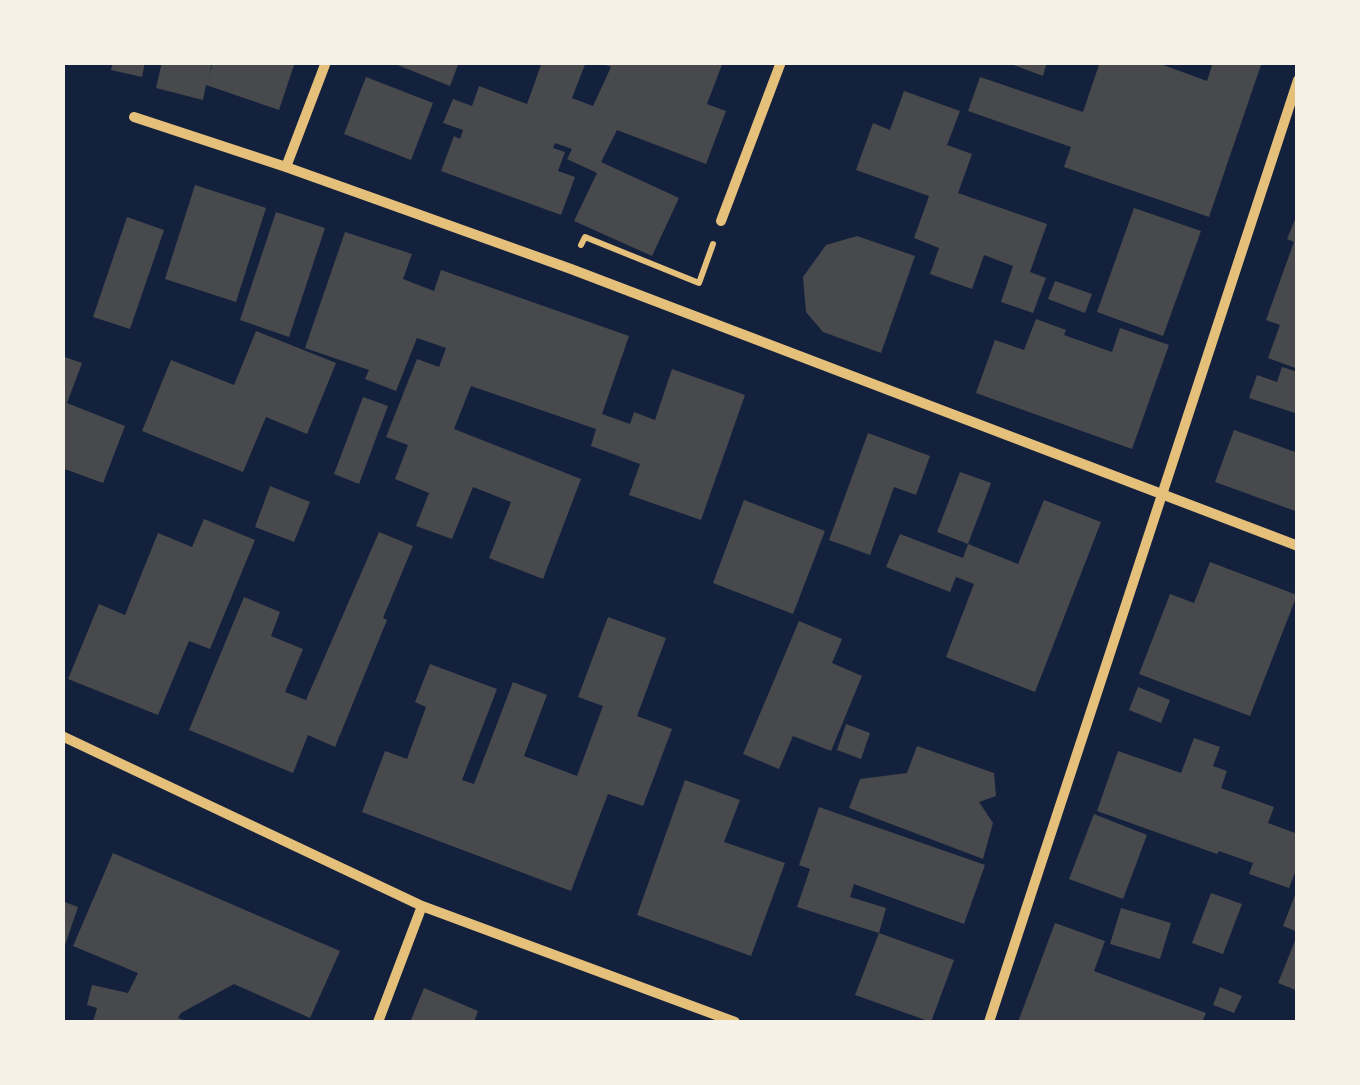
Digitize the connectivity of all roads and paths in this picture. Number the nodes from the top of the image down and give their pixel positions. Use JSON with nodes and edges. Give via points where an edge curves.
{"nodes":[{"id":1,"x":326,"y":62,"type":"edge"},
{"id":2,"x":781,"y":62,"type":"edge"},
{"id":3,"x":1298,"y":80,"type":"edge"},
{"id":4,"x":134,"y":117,"type":"dead end"},
{"id":5,"x":286,"y":167,"type":"junction"},
{"id":6,"x":721,"y":221,"type":"joint"},
{"id":7,"x":600,"y":243,"type":"dead end"},
{"id":8,"x":1164,"y":496,"type":"junction"},
{"id":9,"x":1298,"y":546,"type":"edge"},
{"id":10,"x":62,"y":736,"type":"edge"},
{"id":11,"x":422,"y":906,"type":"junction"},
{"id":12,"x":378,"y":1022,"type":"edge"},
{"id":13,"x":735,"y":1022,"type":"edge"},
{"id":14,"x":989,"y":1022,"type":"edge"}],
"edges":[{"from":1,"to":5,"type":"street"},
{"from":2,"to":6,"type":"street"},
{"from":3,"to":8,"type":"street"},
{"from":4,"to":5,"type":"street"},
{"from":5,"to":8,"type":"street"},
{"from":6,"to":7,"type":"path","via":[[699,283]]},
{"from":8,"to":9,"type":"street"},
{"from":8,"to":14,"type":"street"},
{"from":10,"to":11,"type":"street"},
{"from":11,"to":12,"type":"street"},
{"from":11,"to":13,"type":"street"}]}
